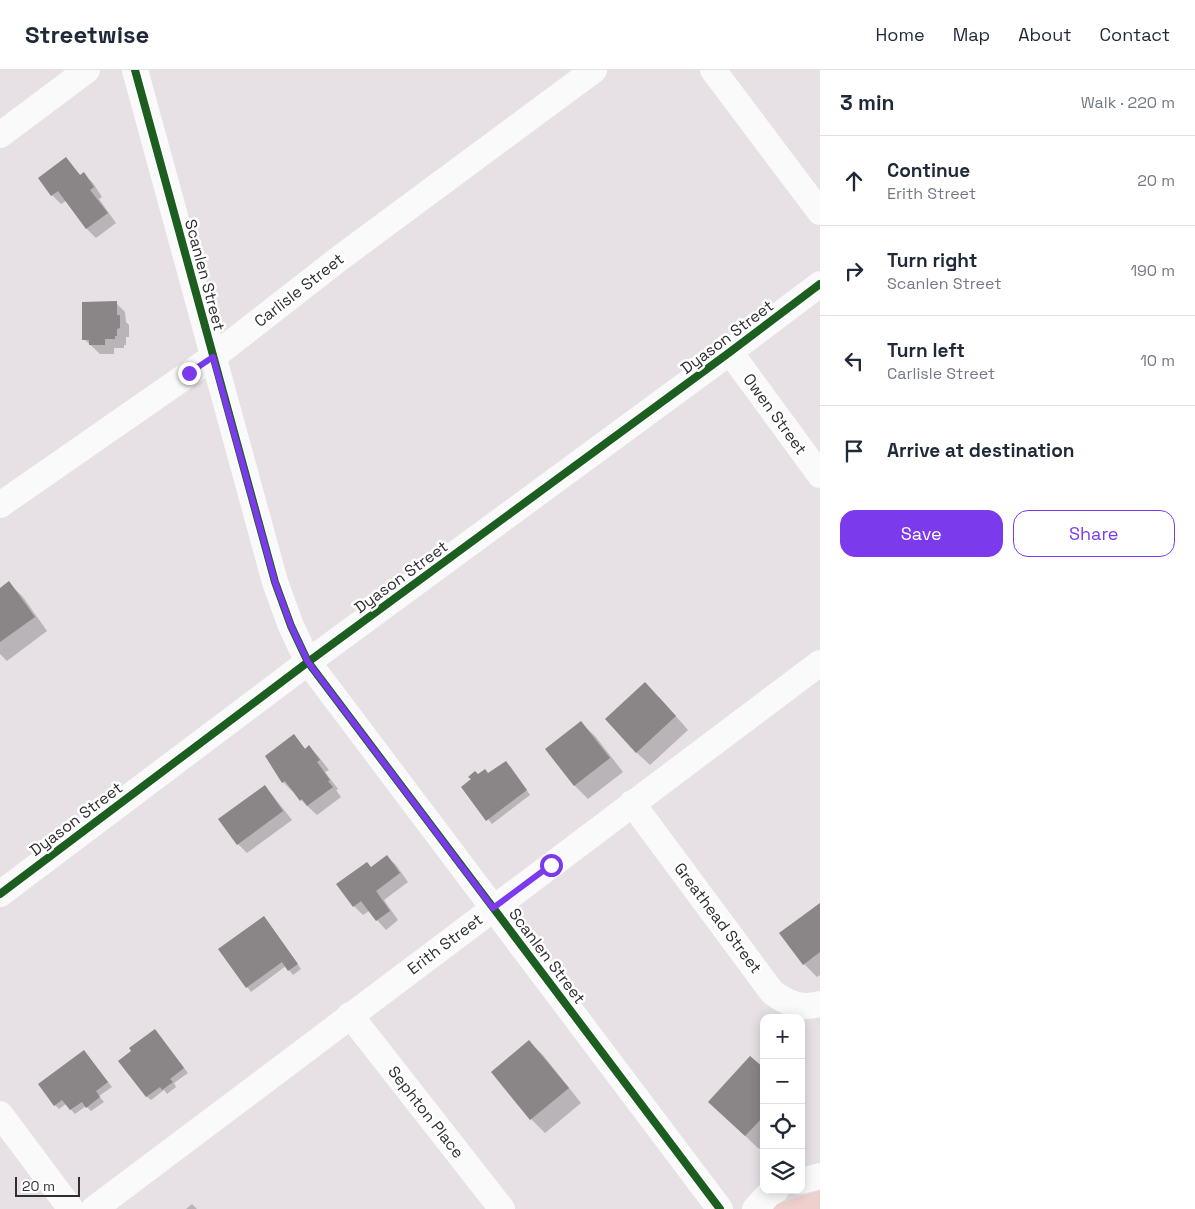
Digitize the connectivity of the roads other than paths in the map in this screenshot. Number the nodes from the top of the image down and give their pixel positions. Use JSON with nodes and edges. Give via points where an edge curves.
{"nodes":[{"id":1,"x":88,"y":70,"type":"edge"},
{"id":2,"x":135,"y":70,"type":"edge"},
{"id":3,"x":594,"y":70,"type":"edge"},
{"id":4,"x":713,"y":70,"type":"edge"},
{"id":5,"x":0,"y":134,"type":"edge"},
{"id":6,"x":820,"y":212,"type":"edge"},
{"id":7,"x":820,"y":284,"type":"edge"},
{"id":8,"x":730,"y":352,"type":"junction"},
{"id":9,"x":213,"y":357,"type":"junction"},
{"id":10,"x":820,"y":476,"type":"edge"},
{"id":11,"x":0,"y":504,"type":"edge"},
{"id":12,"x":308,"y":662,"type":"junction"},
{"id":13,"x":820,"y":663,"type":"edge"},
{"id":14,"x":632,"y":803,"type":"junction"},
{"id":15,"x":0,"y":894,"type":"edge"},
{"id":16,"x":493,"y":908,"type":"junction"},
{"id":17,"x":820,"y":1004,"type":"edge"},
{"id":18,"x":350,"y":1014,"type":"junction"},
{"id":19,"x":0,"y":1114,"type":"edge"},
{"id":20,"x":820,"y":1176,"type":"edge"},
{"id":21,"x":805,"y":1180,"type":"edge"},
{"id":22,"x":769,"y":1194,"type":"edge"},
{"id":23,"x":71,"y":1209,"type":"edge"},
{"id":24,"x":94,"y":1209,"type":"edge"},
{"id":25,"x":502,"y":1209,"type":"edge"},
{"id":26,"x":720,"y":1209,"type":"edge"},
{"id":27,"x":755,"y":1209,"type":"edge"}],
"edges":[{"from":1,"to":5,"type":"street"},
{"from":2,"to":9,"type":"street","name":"Scanlen Street"},
{"from":3,"to":9,"type":"street","name":"Carlisle Street","via":[[340,258]]},
{"from":4,"to":6,"type":"street"},
{"from":7,"to":8,"type":"street","name":"Dyason Street"},
{"from":8,"to":10,"type":"street","name":"Owen Street"},
{"from":8,"to":12,"type":"street","name":"Dyason Street"},
{"from":9,"to":11,"type":"street","name":"Carlisle Street"},
{"from":9,"to":12,"type":"street","name":"Scanlen Street","via":[[275,582]]},
{"from":12,"to":15,"type":"street","name":"Dyason Street"},
{"from":12,"to":16,"type":"street","name":"Scanlen Street"},
{"from":13,"to":14,"type":"street","name":"Erith Street"},
{"from":14,"to":16,"type":"street","name":"Erith Street"},
{"from":14,"to":17,"type":"street","name":"Greathead Street","via":[[772,992],[796,1006]]},
{"from":16,"to":18,"type":"street","name":"Erith Street"},
{"from":16,"to":26,"type":"street","name":"Scanlen Street"},
{"from":18,"to":24,"type":"street","name":"Erith Street"},
{"from":18,"to":25,"type":"street","name":"Sephton Place"},
{"from":19,"to":23,"type":"street"},
{"from":20,"to":21,"type":"street"},
{"from":22,"to":27,"type":"street"}]}
